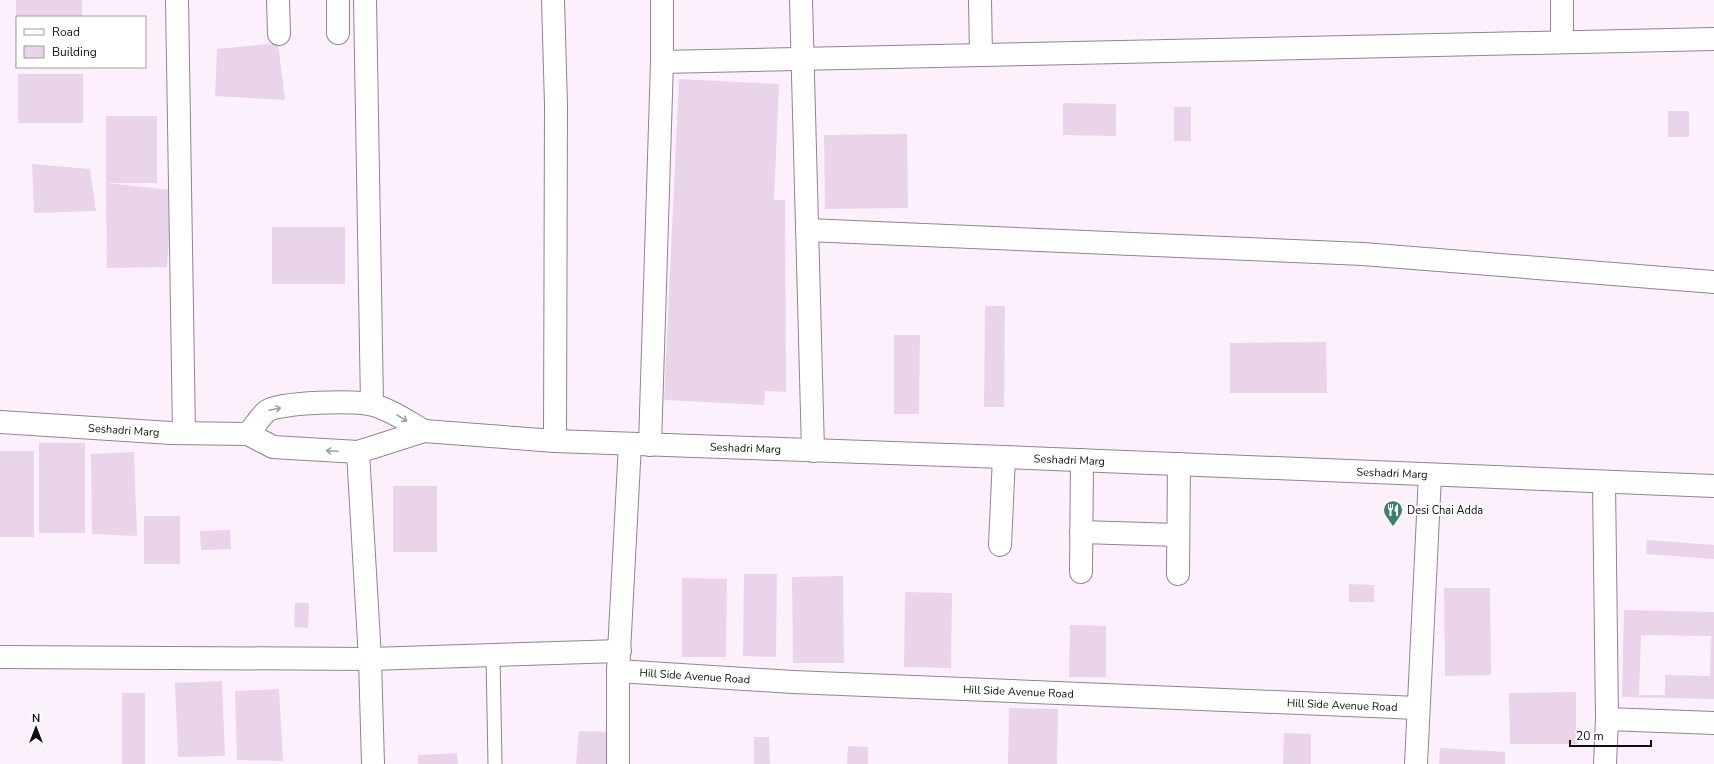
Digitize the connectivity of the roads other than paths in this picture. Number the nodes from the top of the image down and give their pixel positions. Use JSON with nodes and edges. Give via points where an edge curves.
{"nodes":[{"id":1,"x":177,"y":0,"type":"edge"},
{"id":2,"x":278,"y":0,"type":"edge"},
{"id":3,"x":338,"y":0,"type":"edge"},
{"id":4,"x":364,"y":0,"type":"edge"},
{"id":5,"x":554,"y":0,"type":"edge"},
{"id":6,"x":662,"y":0,"type":"edge"},
{"id":7,"x":801,"y":0,"type":"edge"},
{"id":8,"x":980,"y":0,"type":"edge"},
{"id":9,"x":1562,"y":0,"type":"edge"},
{"id":10,"x":338,"y":33,"type":"dead end"},
{"id":11,"x":279,"y":34,"type":"dead end"},
{"id":12,"x":1714,"y":39,"type":"edge"},
{"id":13,"x":1562,"y":42,"type":"junction"},
{"id":14,"x":981,"y":55,"type":"junction"},
{"id":15,"x":802,"y":59,"type":"junction"},
{"id":16,"x":662,"y":62,"type":"junction"},
{"id":17,"x":807,"y":230,"type":"junction"},
{"id":18,"x":1714,"y":282,"type":"edge"},
{"id":19,"x":372,"y":404,"type":"junction"},
{"id":20,"x":0,"y":422,"type":"edge"},
{"id":21,"x":424,"y":431,"type":"junction"},
{"id":22,"x":184,"y":433,"type":"junction"},
{"id":23,"x":248,"y":434,"type":"junction"},
{"id":24,"x":555,"y":441,"type":"junction"},
{"id":25,"x":640,"y":444,"type":"junction"},
{"id":26,"x":813,"y":451,"type":"junction"},
{"id":27,"x":358,"y":452,"type":"junction"},
{"id":28,"x":1004,"y":457,"type":"junction"},
{"id":29,"x":1082,"y":460,"type":"junction"},
{"id":30,"x":1179,"y":464,"type":"junction"},
{"id":31,"x":1430,"y":475,"type":"junction"},
{"id":32,"x":1604,"y":482,"type":"junction"},
{"id":33,"x":1714,"y":486,"type":"edge"},
{"id":34,"x":1081,"y":532,"type":"junction"},
{"id":35,"x":1178,"y":535,"type":"junction"},
{"id":36,"x":1000,"y":545,"type":"dead end"},
{"id":37,"x":1080,"y":572,"type":"dead end"},
{"id":38,"x":1178,"y":574,"type":"dead end"},
{"id":39,"x":493,"y":654,"type":"junction"},
{"id":40,"x":0,"y":657,"type":"edge"},
{"id":41,"x":370,"y":658,"type":"junction"},
{"id":42,"x":619,"y":661,"type":"junction"},
{"id":43,"x":1418,"y":708,"type":"junction"},
{"id":44,"x":1607,"y":719,"type":"junction"},
{"id":45,"x":1714,"y":723,"type":"edge"},
{"id":46,"x":373,"y":764,"type":"edge"},
{"id":47,"x":495,"y":764,"type":"edge"},
{"id":48,"x":618,"y":764,"type":"edge"},
{"id":49,"x":1416,"y":764,"type":"edge"},
{"id":50,"x":1605,"y":764,"type":"edge"}],
"edges":[{"from":1,"to":22,"type":"street"},
{"from":2,"to":11,"type":"street"},
{"from":3,"to":10,"type":"street"},
{"from":4,"to":19,"type":"street"},
{"from":5,"to":24,"type":"street"},
{"from":6,"to":16,"type":"street"},
{"from":7,"to":15,"type":"street"},
{"from":8,"to":14,"type":"street"},
{"from":9,"to":13,"type":"street"},
{"from":12,"to":13,"type":"street"},
{"from":13,"to":14,"type":"street"},
{"from":14,"to":15,"type":"street"},
{"from":15,"to":16,"type":"street"},
{"from":15,"to":17,"type":"street"},
{"from":16,"to":25,"type":"street"},
{"from":17,"to":18,"type":"street","via":[[1363,254]]},
{"from":17,"to":26,"type":"street"},
{"from":19,"to":21,"type":"street","name":"Seshadri Marg","one_way":true,"via":[[393,412]]},
{"from":23,"to":19,"type":"street","name":"Seshadri Marg","one_way":true,"via":[[268,410],[297,404],[345,401]]},
{"from":20,"to":22,"type":"street","name":"Seshadri Marg"},
{"from":21,"to":24,"type":"street","name":"Seshadri Marg"},
{"from":21,"to":27,"type":"street","name":"Seshadri Marg"},
{"from":22,"to":23,"type":"street","name":"Seshadri Marg"},
{"from":27,"to":23,"type":"street","name":"Seshadri Marg","one_way":true,"via":[[273,447]]},
{"from":24,"to":25,"type":"street","name":"Seshadri Marg"},
{"from":25,"to":26,"type":"street","name":"Seshadri Marg"},
{"from":25,"to":42,"type":"street"},
{"from":26,"to":28,"type":"street","name":"Seshadri Marg"},
{"from":27,"to":41,"type":"street"},
{"from":28,"to":29,"type":"street","name":"Seshadri Marg"},
{"from":28,"to":36,"type":"street"},
{"from":29,"to":30,"type":"street","name":"Seshadri Marg"},
{"from":29,"to":34,"type":"street"},
{"from":30,"to":31,"type":"street","name":"Seshadri Marg"},
{"from":30,"to":35,"type":"street"},
{"from":31,"to":32,"type":"street","name":"Seshadri Marg"},
{"from":31,"to":43,"type":"street"},
{"from":32,"to":33,"type":"street","name":"Seshadri Marg"},
{"from":32,"to":44,"type":"street"},
{"from":34,"to":35,"type":"street"},
{"from":34,"to":37,"type":"street"},
{"from":35,"to":38,"type":"street"},
{"from":39,"to":41,"type":"street","name":"Hill Side Avenue Road"},
{"from":39,"to":42,"type":"street","name":"Hill Side Avenue Road"},
{"from":39,"to":47,"type":"lane"},
{"from":40,"to":41,"type":"street","name":"Hill Side Avenue Road"},
{"from":41,"to":46,"type":"street"},
{"from":42,"to":43,"type":"street","name":"Hill Side Avenue Road","via":[[793,682]]},
{"from":42,"to":48,"type":"street"},
{"from":43,"to":49,"type":"street"},
{"from":44,"to":45,"type":"street"},
{"from":44,"to":50,"type":"street"}]}
